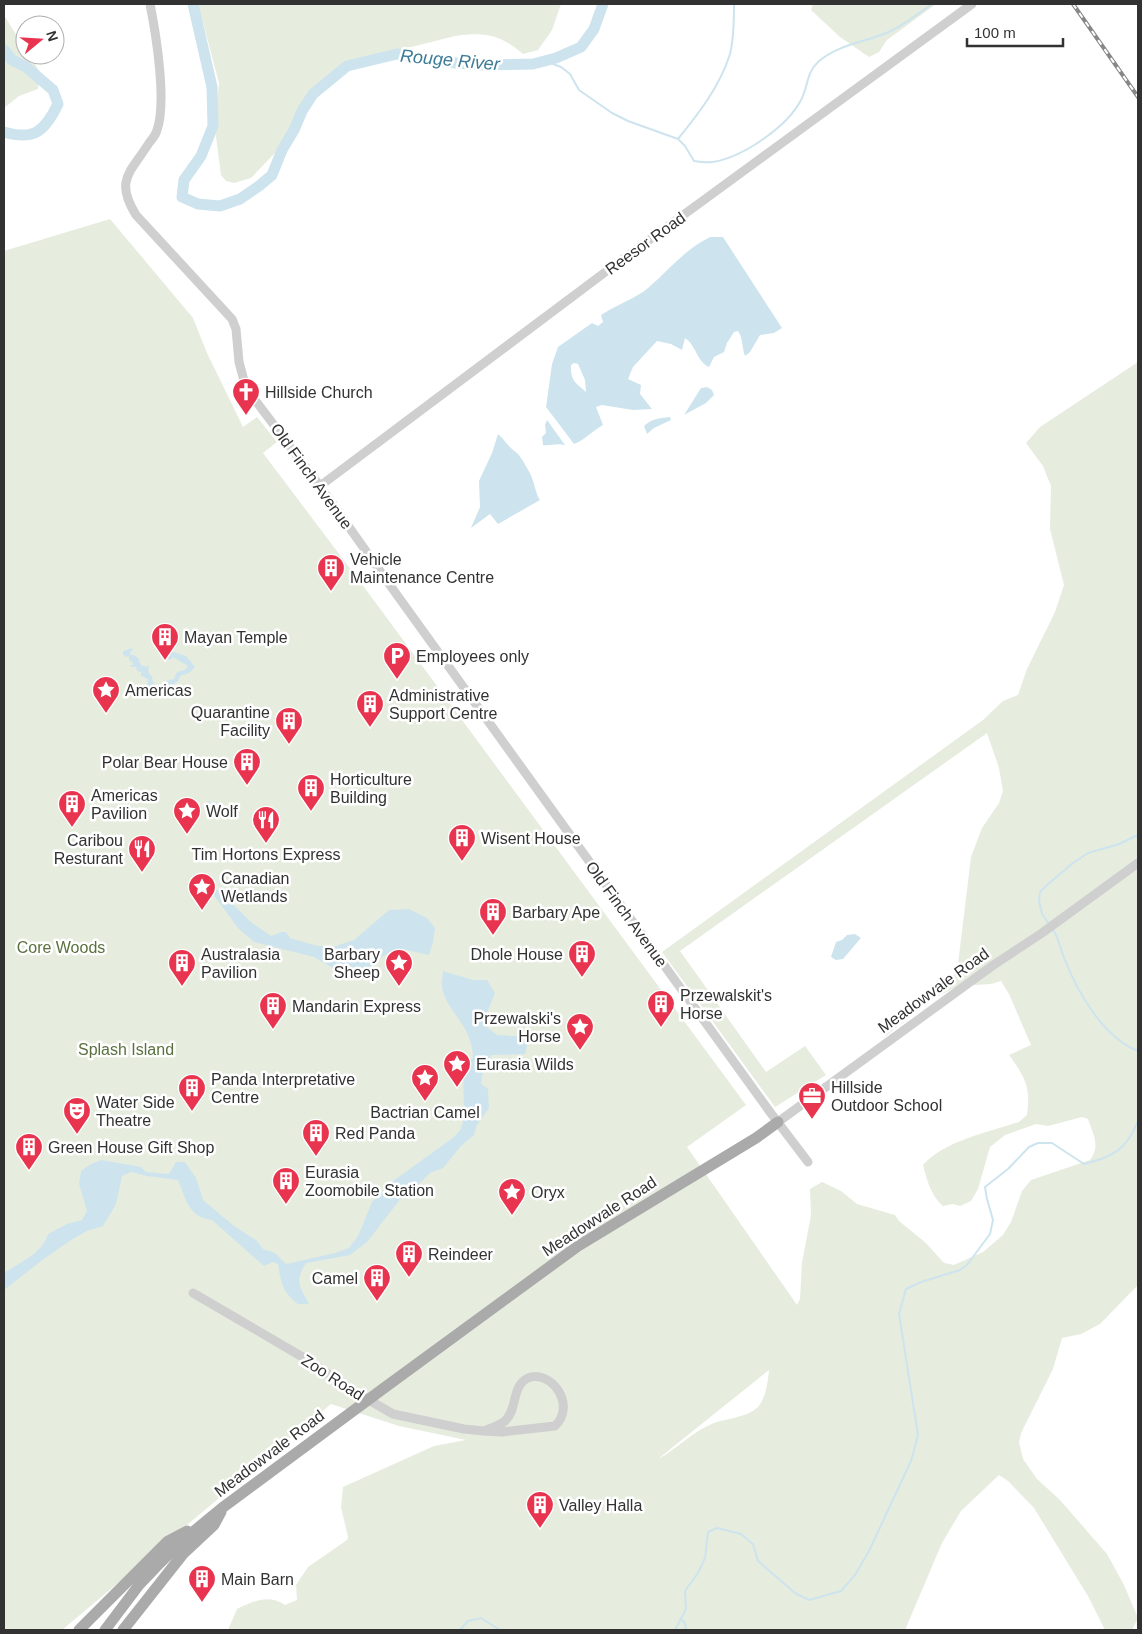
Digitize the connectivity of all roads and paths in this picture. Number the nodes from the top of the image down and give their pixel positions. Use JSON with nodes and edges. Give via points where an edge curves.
{"nodes":[{"id":1,"x":150,"y":4,"type":"edge"},
{"id":2,"x":972,"y":4,"type":"edge"},
{"id":3,"x":320,"y":486,"type":"junction"},
{"id":4,"x":1138,"y":863,"type":"edge"},
{"id":5,"x":778,"y":1122,"type":"junction"},
{"id":6,"x":808,"y":1162,"type":"dead end"},
{"id":7,"x":193,"y":1293,"type":"dead end"},
{"id":8,"x":368,"y":1400,"type":"junction"},
{"id":9,"x":484,"y":1431,"type":"junction"},
{"id":10,"x":222,"y":1508,"type":"junction"},
{"id":11,"x":202,"y":1524,"type":"junction"},
{"id":12,"x":79,"y":1630,"type":"edge"},
{"id":13,"x":105,"y":1630,"type":"edge"},
{"id":14,"x":123,"y":1630,"type":"edge"}],
"edges":[{"from":1,"to":3,"type":"street","name":"Old Finch Avenue","via":[[162,108],[157,131],[126,180],[127,201],[136,215],[232,319],[246,388]]},
{"from":2,"to":3,"type":"street","name":"Reesor Road"},
{"from":3,"to":5,"type":"street","name":"Old Finch Avenue"},
{"from":4,"to":5,"type":"street","name":"Meadowvale Road"},
{"from":5,"to":6,"type":"street","name":"Old Finch Avenue"},
{"from":5,"to":8,"type":"main road","name":"Meadowvale Road","via":[[578,1246]]},
{"from":7,"to":8,"type":"street","name":"Zoo Road","via":[[306,1359]]},
{"from":8,"to":9,"type":"street","name":"Zoo Road","via":[[401,1417]]},
{"from":8,"to":10,"type":"main road","name":"Meadowvale Road"},
{"from":9,"to":9,"type":"street","name":"Zoo Road","via":[[555,1426],[563,1416],[560,1393],[542,1377],[526,1379],[517,1389],[505,1421]]},
{"from":10,"to":11,"type":"main road","name":"Meadowvale Road"},
{"from":10,"to":14,"type":"main road","via":[[214,1525],[183,1554]]},
{"from":11,"to":12,"type":"main road","via":[[168,1541]]},
{"from":11,"to":13,"type":"main road","name":"Meadowvale Road","via":[[160,1563]]}]}
